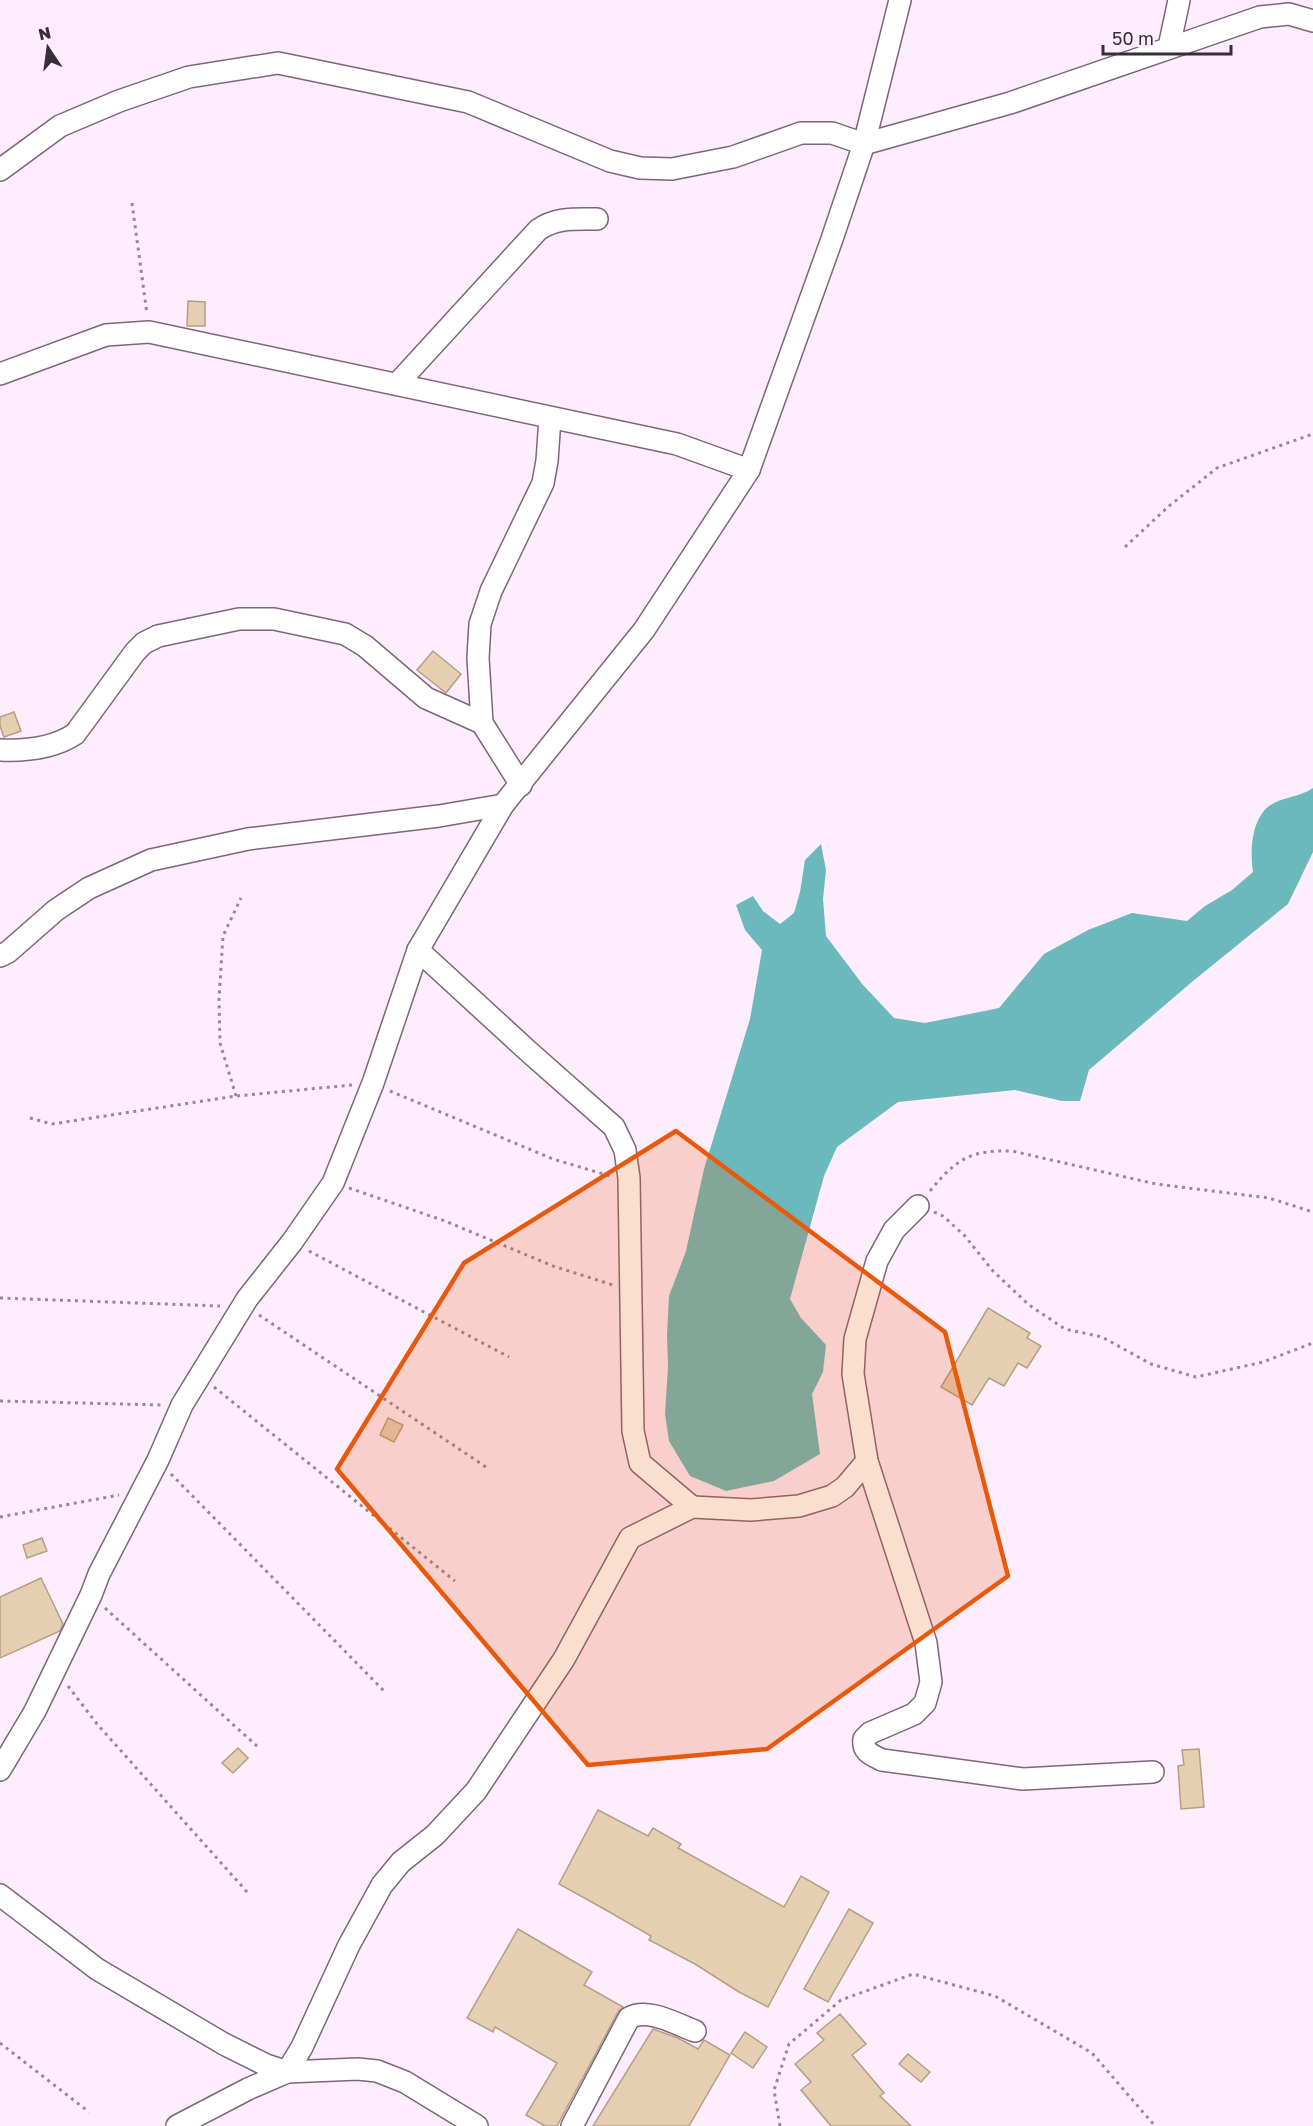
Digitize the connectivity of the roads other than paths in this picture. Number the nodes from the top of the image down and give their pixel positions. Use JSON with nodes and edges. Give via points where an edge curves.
{"nodes":[{"id":1,"x":900,"y":0,"type":"edge"},
{"id":2,"x":1179,"y":0,"type":"edge"},
{"id":3,"x":1313,"y":21,"type":"edge"},
{"id":4,"x":1168,"y":47,"type":"junction"},
{"id":5,"x":864,"y":144,"type":"junction"},
{"id":6,"x":0,"y":170,"type":"edge"},
{"id":7,"x":597,"y":219,"type":"dead end"},
{"id":8,"x":0,"y":374,"type":"edge"},
{"id":9,"x":397,"y":384,"type":"junction"},
{"id":10,"x":550,"y":418,"type":"junction"},
{"id":11,"x":749,"y":470,"type":"junction"},
{"id":12,"x":482,"y":723,"type":"junction"},
{"id":13,"x":0,"y":750,"type":"edge"},
{"id":14,"x":521,"y":784,"type":"junction"},
{"id":15,"x":503,"y":805,"type":"junction"},
{"id":16,"x":418,"y":950,"type":"junction"},
{"id":17,"x":0,"y":957,"type":"edge"},
{"id":18,"x":918,"y":1206,"type":"road end"},
{"id":19,"x":867,"y":1461,"type":"junction"},
{"id":20,"x":692,"y":1507,"type":"junction"},
{"id":21,"x":0,"y":1770,"type":"edge"},
{"id":22,"x":1153,"y":1772,"type":"dead end"},
{"id":23,"x":0,"y":1895,"type":"edge"},
{"id":24,"x":695,"y":2031,"type":"dead end"},
{"id":25,"x":287,"y":2072,"type":"junction"},
{"id":26,"x":177,"y":2126,"type":"edge"},
{"id":27,"x":477,"y":2126,"type":"edge"},
{"id":28,"x":572,"y":2126,"type":"edge"}],
"edges":[{"from":1,"to":5,"type":"street"},
{"from":2,"to":4,"type":"street"},
{"from":3,"to":4,"type":"street","via":[[1289,14],[1260,17]]},
{"from":4,"to":5,"type":"street","via":[[1010,103]]},
{"from":5,"to":6,"type":"street","via":[[832,133],[801,133],[733,157],[672,169],[640,168],[610,161],[468,102],[278,63],[189,77],[119,101],[60,126]]},
{"from":5,"to":11,"type":"street"},
{"from":7,"to":9,"type":"street","via":[[560,219],[538,230]]},
{"from":8,"to":9,"type":"street","via":[[106,335],[149,332]]},
{"from":9,"to":10,"type":"street"},
{"from":10,"to":11,"type":"street","via":[[677,444]]},
{"from":10,"to":12,"type":"street","via":[[543,483],[491,591],[480,624]]},
{"from":11,"to":14,"type":"street","via":[[644,630]]},
{"from":12,"to":13,"type":"street","via":[[426,698],[345,634],[274,619],[238,619],[158,636],[144,643],[75,734],[33,748]]},
{"from":12,"to":14,"type":"street"},
{"from":14,"to":15,"type":"street"},
{"from":15,"to":16,"type":"street"},
{"from":15,"to":17,"type":"street","via":[[248,840],[151,860],[89,888]]},
{"from":16,"to":20,"type":"street","via":[[614,1127],[625,1150],[629,1178],[633,1431],[640,1463]]},
{"from":16,"to":21,"type":"street","via":[[373,1083],[333,1183],[244,1304],[182,1405],[35,1712]]},
{"from":18,"to":19,"type":"street","via":[[894,1230],[878,1261],[855,1339],[854,1374]]},
{"from":19,"to":20,"type":"street","via":[[832,1496],[798,1506],[751,1510]]},
{"from":19,"to":22,"type":"street","via":[[926,1643],[931,1682],[925,1702],[914,1714],[870,1733],[864,1739],[864,1749],[882,1760],[1023,1779]]},
{"from":20,"to":25,"type":"street","via":[[630,1538],[564,1659],[476,1791],[382,1885]]},
{"from":23,"to":25,"type":"street","via":[[97,1969],[224,2044]]},
{"from":24,"to":28,"type":"street","via":[[646,2014],[629,2018]]},
{"from":25,"to":26,"type":"street"},
{"from":25,"to":27,"type":"street","via":[[376,2071],[405,2082]]}]}
